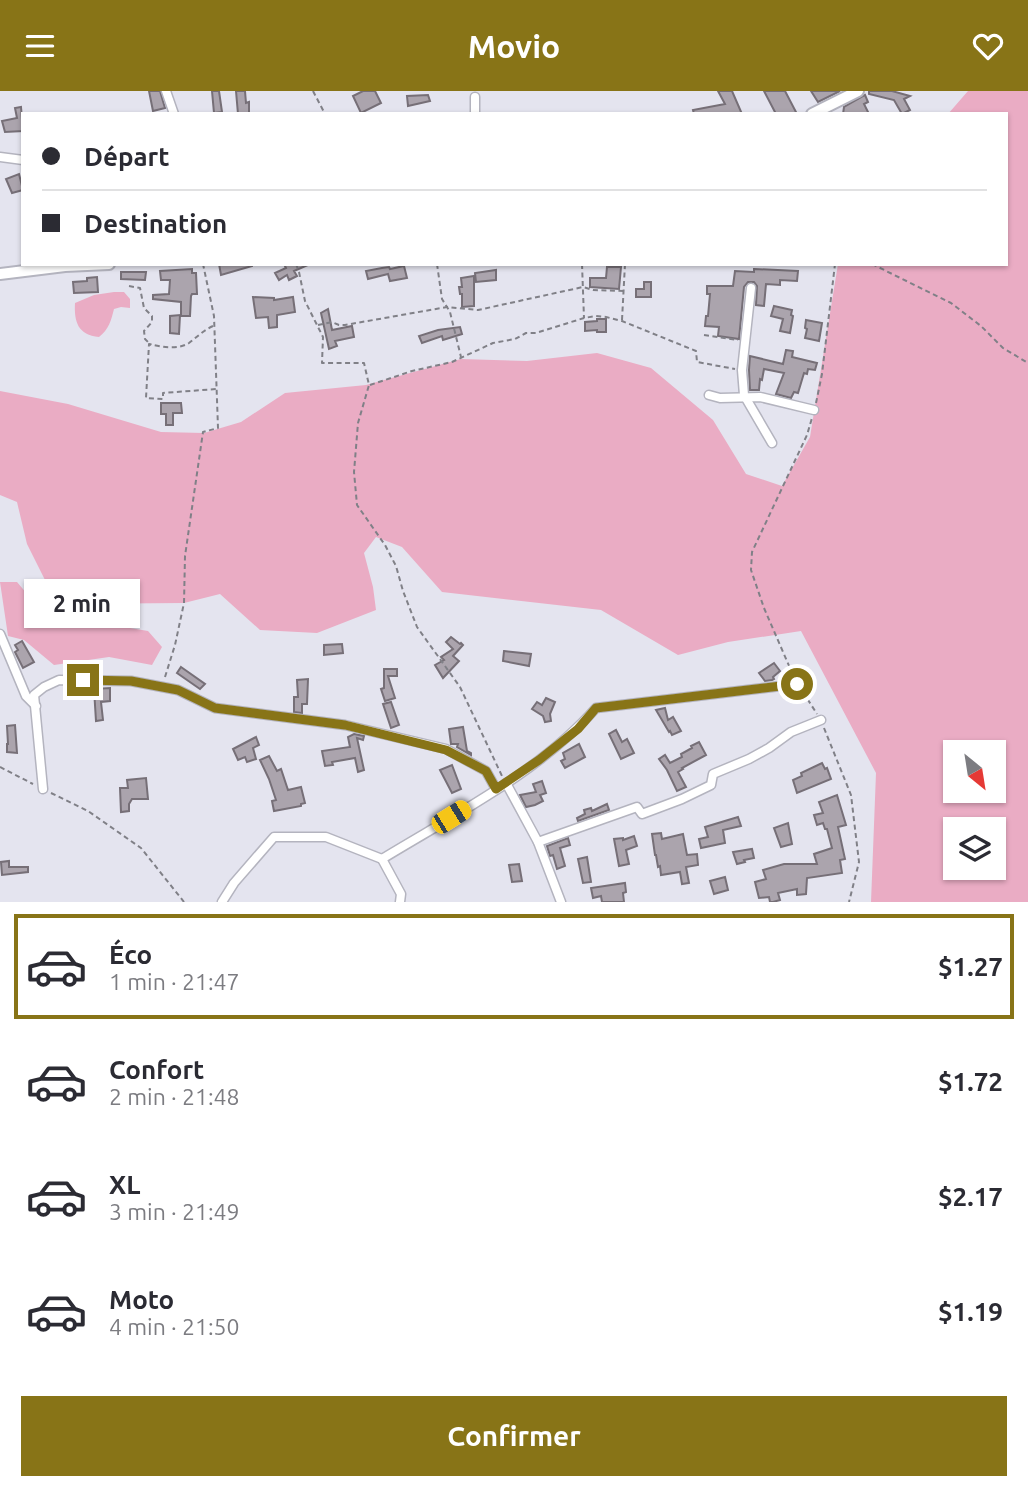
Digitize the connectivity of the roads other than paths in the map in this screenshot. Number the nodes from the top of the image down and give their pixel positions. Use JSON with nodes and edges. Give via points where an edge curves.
{"nodes":[{"id":1,"x":166,"y":91,"type":"edge"},
{"id":2,"x":845,"y":91,"type":"edge"},
{"id":3,"x":858,"y":91,"type":"edge"},
{"id":4,"x":475,"y":97,"type":"dead end"},
{"id":5,"x":837,"y":102,"type":"junction"},
{"id":6,"x":173,"y":112,"type":"edge"},
{"id":7,"x":475,"y":112,"type":"edge"},
{"id":8,"x":816,"y":112,"type":"edge"},
{"id":9,"x":0,"y":157,"type":"edge"},
{"id":10,"x":21,"y":160,"type":"edge"},
{"id":11,"x":65,"y":266,"type":"edge"},
{"id":12,"x":0,"y":274,"type":"edge"},
{"id":13,"x":751,"y":288,"type":"dead end"},
{"id":14,"x":709,"y":395,"type":"dead end"},
{"id":15,"x":746,"y":397,"type":"junction"},
{"id":16,"x":814,"y":410,"type":"road end"},
{"id":17,"x":772,"y":443,"type":"dead end"},
{"id":18,"x":0,"y":634,"type":"edge"},
{"id":19,"x":797,"y":684,"type":"road end"},
{"id":20,"x":36,"y":706,"type":"junction"},
{"id":21,"x":821,"y":720,"type":"road end"},
{"id":22,"x":506,"y":783,"type":"junction"},
{"id":23,"x":43,"y":789,"type":"road end"},
{"id":24,"x":496,"y":789,"type":"junction"},
{"id":25,"x":538,"y":842,"type":"junction"},
{"id":26,"x":382,"y":859,"type":"junction"},
{"id":27,"x":222,"y":902,"type":"edge"},
{"id":28,"x":400,"y":902,"type":"edge"},
{"id":29,"x":561,"y":902,"type":"edge"}],
"edges":[{"from":1,"to":6,"type":"street"},
{"from":2,"to":5,"type":"street"},
{"from":3,"to":5,"type":"street"},
{"from":4,"to":7,"type":"street"},
{"from":5,"to":8,"type":"street"},
{"from":9,"to":10,"type":"street"},
{"from":11,"to":12,"type":"street"},
{"from":13,"to":15,"type":"street","via":[[741,370]]},
{"from":14,"to":15,"type":"street"},
{"from":15,"to":16,"type":"street"},
{"from":15,"to":17,"type":"street"},
{"from":18,"to":20,"type":"street","via":[[26,696]]},
{"from":19,"to":22,"type":"street","via":[[596,708],[578,729]]},
{"from":20,"to":23,"type":"street"},
{"from":20,"to":24,"type":"street","via":[[34,695],[59,680],[131,681],[178,690],[215,708],[345,725],[446,750],[486,771]]},
{"from":21,"to":25,"type":"street","via":[[713,774],[711,785],[682,799],[642,814],[636,807]]},
{"from":22,"to":24,"type":"street"},
{"from":22,"to":25,"type":"street"},
{"from":24,"to":26,"type":"street"},
{"from":25,"to":29,"type":"street"},
{"from":26,"to":27,"type":"street","via":[[326,837],[274,837]]},
{"from":26,"to":28,"type":"street","via":[[401,894]]}]}
